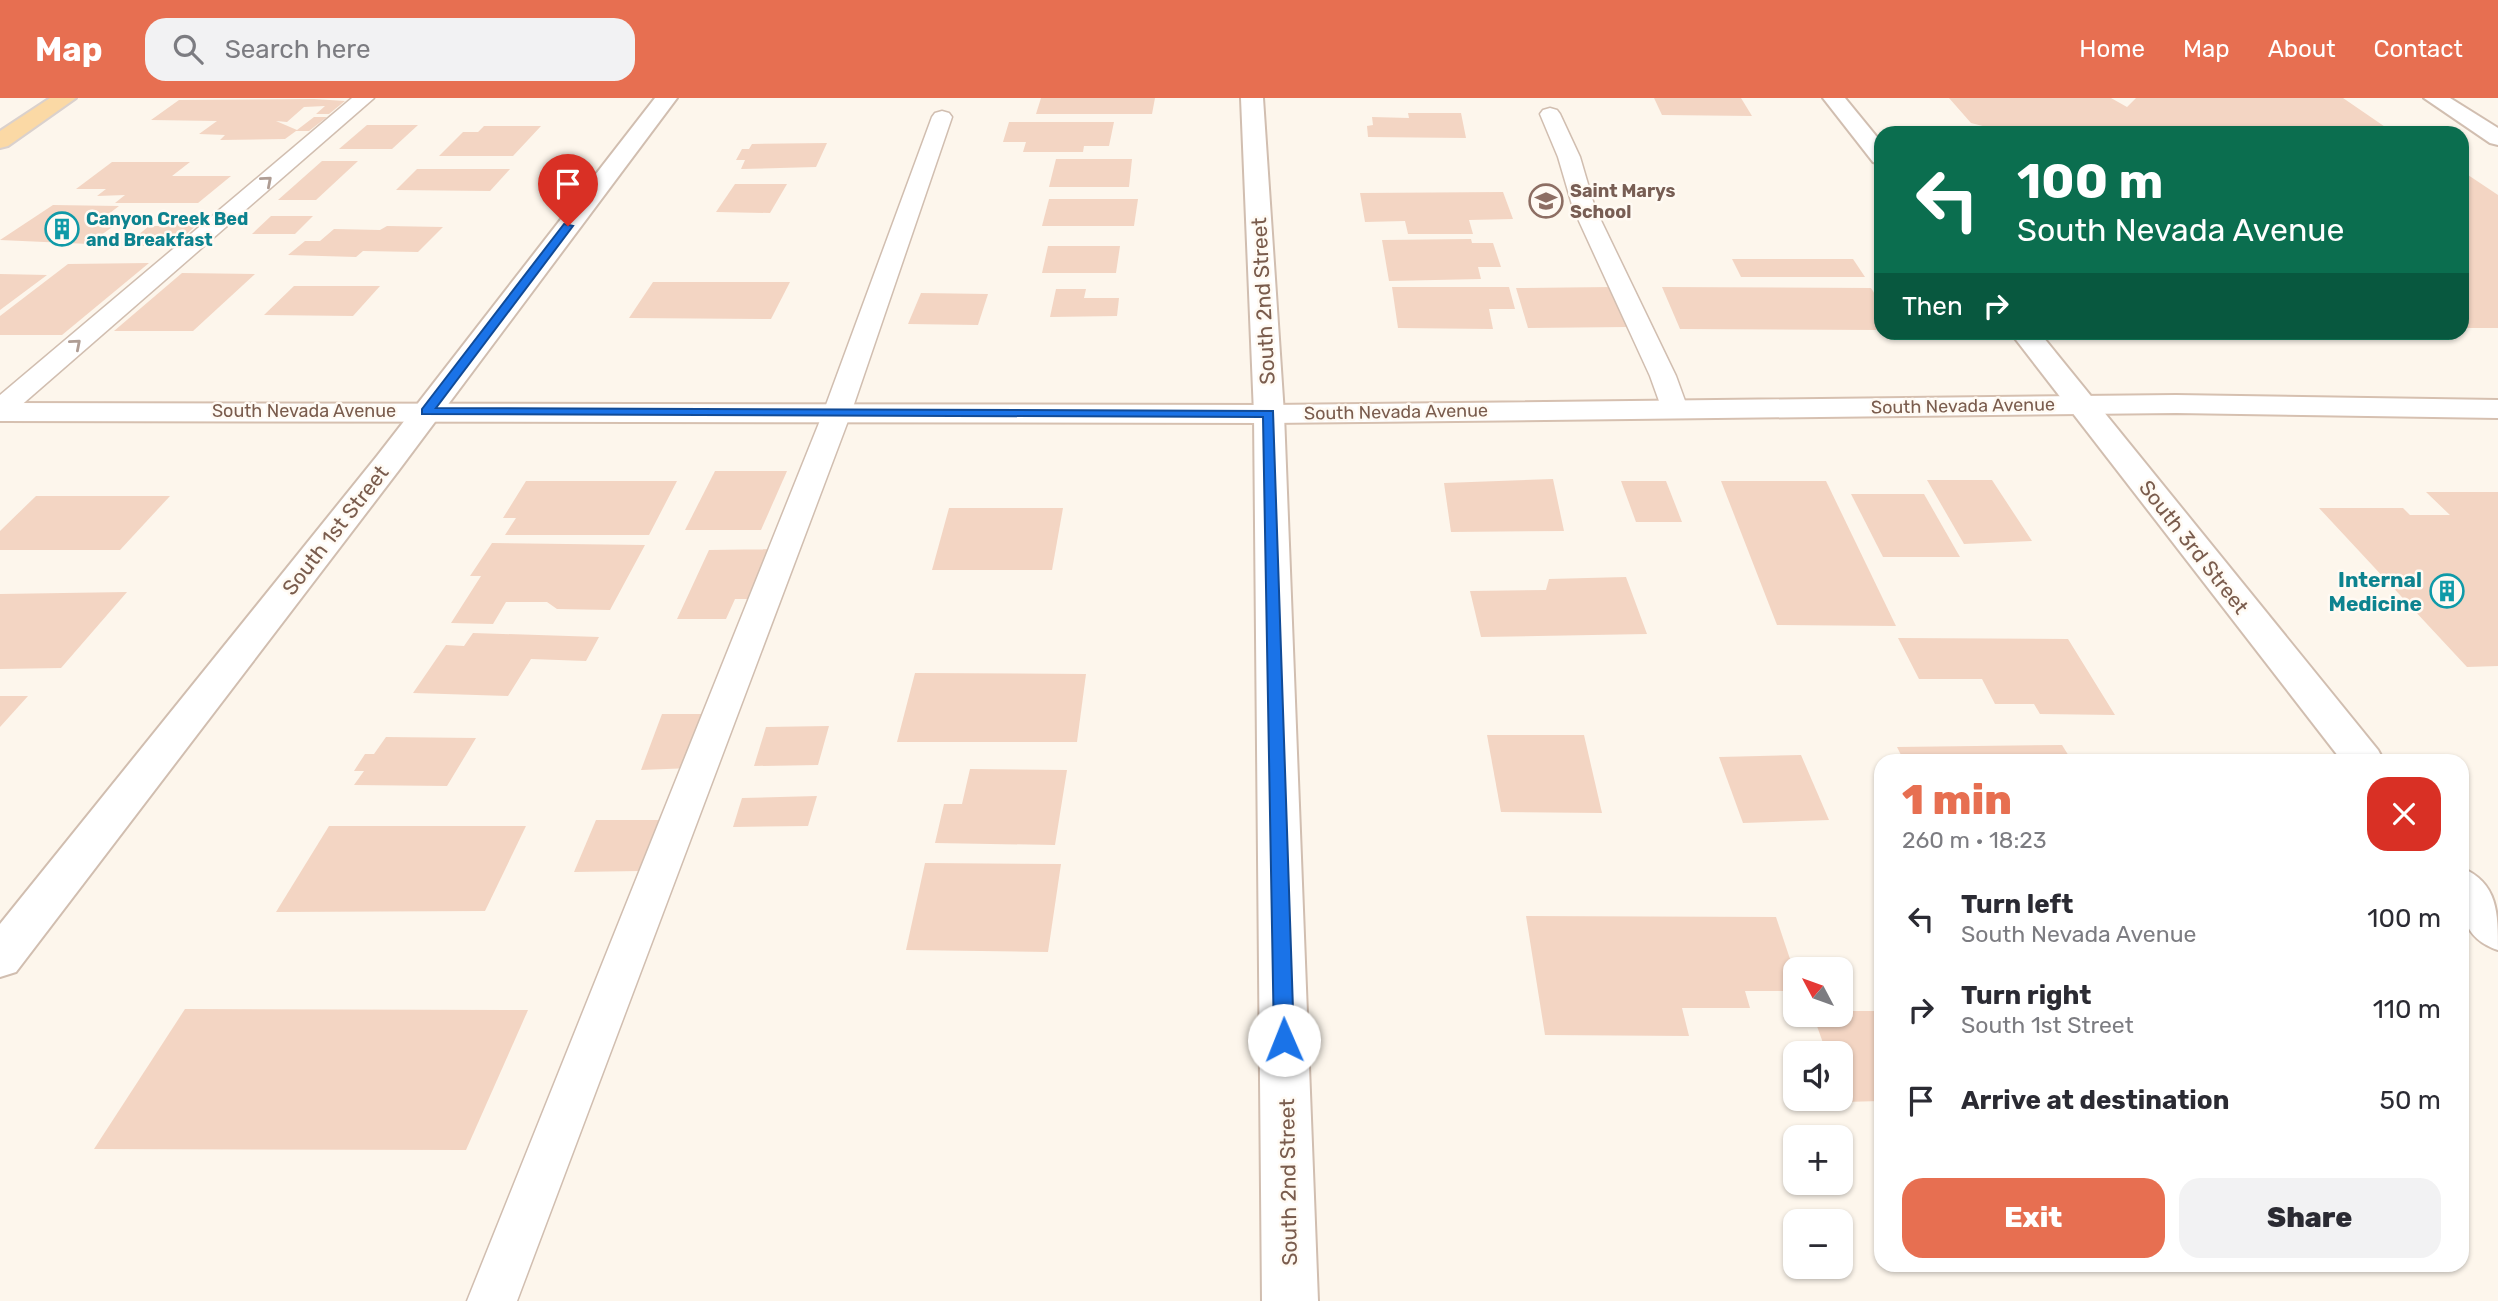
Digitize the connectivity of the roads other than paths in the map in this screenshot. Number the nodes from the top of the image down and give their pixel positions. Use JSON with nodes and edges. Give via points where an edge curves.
{"nodes":[{"id":1,"x":65,"y":98,"type":"edge"},
{"id":2,"x":364,"y":98,"type":"edge"},
{"id":3,"x":666,"y":98,"type":"edge"},
{"id":4,"x":1252,"y":98,"type":"edge"},
{"id":5,"x":1833,"y":98,"type":"edge"},
{"id":6,"x":2435,"y":98,"type":"edge"},
{"id":7,"x":1550,"y":114,"type":"dead end"},
{"id":8,"x":942,"y":117,"type":"dead end"},
{"id":9,"x":2498,"y":138,"type":"edge"},
{"id":10,"x":0,"y":141,"type":"edge"},
{"id":11,"x":1874,"y":148,"type":"edge"},
{"id":12,"x":2030,"y":340,"type":"edge"},
{"id":13,"x":2082,"y":405,"type":"junction"},
{"id":14,"x":1674,"y":409,"type":"junction"},
{"id":15,"x":2498,"y":409,"type":"edge"},
{"id":16,"x":0,"y":411,"type":"edge"},
{"id":17,"x":426,"y":411,"type":"junction"},
{"id":18,"x":838,"y":412,"type":"junction"},
{"id":19,"x":1269,"y":414,"type":"junction"},
{"id":20,"x":2358,"y":754,"type":"edge"},
{"id":21,"x":2469,"y":895,"type":"edge"},
{"id":22,"x":2498,"y":931,"type":"edge"},
{"id":23,"x":0,"y":958,"type":"edge"},
{"id":24,"x":492,"y":1301,"type":"edge"},
{"id":25,"x":1290,"y":1301,"type":"edge"}],
"edges":[{"from":1,"to":10,"type":"main road"},
{"from":16,"to":2,"type":"lane","one_way":true},
{"from":3,"to":17,"type":"street","name":"South 1st Street"},
{"from":4,"to":19,"type":"street","name":"South 2nd Street"},
{"from":5,"to":11,"type":"street"},
{"from":6,"to":9,"type":"street"},
{"from":7,"to":14,"type":"lane","via":[[1584,208]]},
{"from":8,"to":18,"type":"lane"},
{"from":12,"to":13,"type":"street","name":"South 3rd Street"},
{"from":13,"to":14,"type":"street","name":"South Nevada Avenue"},
{"from":13,"to":15,"type":"street","name":"South Nevada Avenue"},
{"from":13,"to":20,"type":"street","name":"South 3rd Street"},
{"from":14,"to":19,"type":"street","name":"South Nevada Avenue"},
{"from":16,"to":17,"type":"street","name":"South Nevada Avenue"},
{"from":17,"to":18,"type":"street","name":"South Nevada Avenue"},
{"from":17,"to":23,"type":"street","name":"South 1st Street"},
{"from":18,"to":19,"type":"street","name":"South Nevada Avenue"},
{"from":18,"to":24,"type":"lane"},
{"from":19,"to":25,"type":"street","name":"South 2nd Street"},
{"from":21,"to":22,"type":"street"}]}
